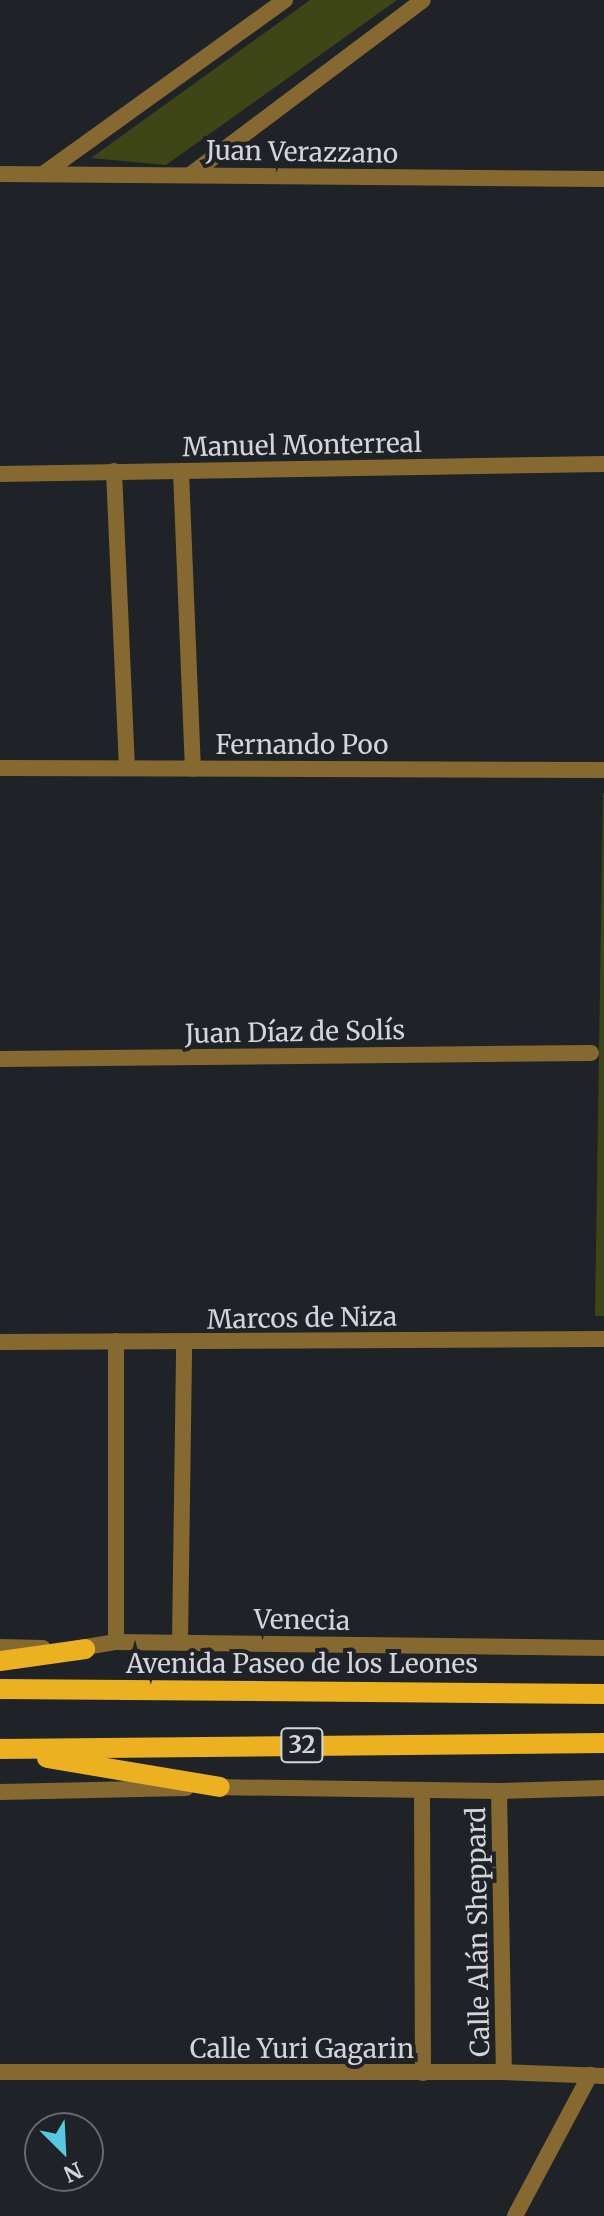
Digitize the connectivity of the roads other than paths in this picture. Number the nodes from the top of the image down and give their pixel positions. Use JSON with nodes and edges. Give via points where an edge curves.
{"nodes":[{"id":1,"x":285,"y":0,"type":"edge"},
{"id":2,"x":423,"y":0,"type":"edge"},
{"id":3,"x":0,"y":174,"type":"edge"},
{"id":4,"x":42,"y":175,"type":"junction"},
{"id":5,"x":190,"y":175,"type":"junction"},
{"id":6,"x":604,"y":179,"type":"edge"},
{"id":7,"x":604,"y":464,"type":"edge"},
{"id":8,"x":114,"y":471,"type":"junction"},
{"id":9,"x":181,"y":472,"type":"junction"},
{"id":10,"x":0,"y":474,"type":"edge"},
{"id":11,"x":0,"y":768,"type":"edge"},
{"id":12,"x":127,"y":768,"type":"junction"},
{"id":13,"x":193,"y":769,"type":"junction"},
{"id":14,"x":604,"y":770,"type":"edge"},
{"id":15,"x":591,"y":1053,"type":"dead end"},
{"id":16,"x":0,"y":1059,"type":"edge"},
{"id":17,"x":604,"y":1339,"type":"edge"},
{"id":18,"x":116,"y":1341,"type":"junction"},
{"id":19,"x":0,"y":1342,"type":"edge"},
{"id":20,"x":184,"y":1343,"type":"junction"},
{"id":21,"x":116,"y":1642,"type":"junction"},
{"id":22,"x":180,"y":1642,"type":"junction"},
{"id":23,"x":0,"y":1647,"type":"edge"},
{"id":24,"x":604,"y":1648,"type":"edge"},
{"id":25,"x":85,"y":1649,"type":"junction"},
{"id":26,"x":0,"y":1661,"type":"edge"},
{"id":27,"x":0,"y":1689,"type":"edge"},
{"id":28,"x":604,"y":1694,"type":"edge"},
{"id":29,"x":604,"y":1743,"type":"edge"},
{"id":30,"x":0,"y":1750,"type":"edge"},
{"id":31,"x":220,"y":1787,"type":"junction"},
{"id":32,"x":604,"y":1788,"type":"edge"},
{"id":33,"x":422,"y":1790,"type":"junction"},
{"id":34,"x":499,"y":1791,"type":"junction"},
{"id":35,"x":0,"y":1792,"type":"edge"},
{"id":36,"x":0,"y":2072,"type":"edge"},
{"id":37,"x":504,"y":2072,"type":"junction"},
{"id":38,"x":423,"y":2073,"type":"junction"},
{"id":39,"x":597,"y":2075,"type":"edge"},
{"id":40,"x":515,"y":2216,"type":"edge"}],
"edges":[{"from":1,"to":4,"type":"street"},
{"from":2,"to":5,"type":"street"},
{"from":3,"to":4,"type":"street","name":"Juan Verazzano"},
{"from":4,"to":5,"type":"street","name":"Juan Verazzano"},
{"from":5,"to":6,"type":"street","name":"Juan Verazzano"},
{"from":7,"to":9,"type":"street","name":"Manuel Monterreal"},
{"from":8,"to":9,"type":"street","name":"Manuel Monterreal"},
{"from":8,"to":10,"type":"street","name":"Manuel Monterreal"},
{"from":8,"to":12,"type":"street"},
{"from":9,"to":13,"type":"street"},
{"from":11,"to":12,"type":"street","name":"Fernando Poo"},
{"from":12,"to":13,"type":"street","name":"Fernando Poo"},
{"from":13,"to":14,"type":"street","name":"Fernando Poo"},
{"from":15,"to":16,"type":"street","name":"Juan Díaz de Solís"},
{"from":17,"to":20,"type":"street","name":"Marcos de Niza"},
{"from":18,"to":19,"type":"street","name":"Marcos de Niza"},
{"from":18,"to":20,"type":"street","name":"Marcos de Niza"},
{"from":18,"to":21,"type":"street"},
{"from":20,"to":22,"type":"street"},
{"from":21,"to":22,"type":"street","name":"Venecia"},
{"from":21,"to":25,"type":"street","name":"Venecia"},
{"from":22,"to":24,"type":"street","name":"Venecia"},
{"from":23,"to":25,"type":"street","name":"Venecia"},
{"from":25,"to":26,"type":"main road"},
{"from":27,"to":28,"type":"main road","name":"Avenida Paseo de los Leones","number":"32"},
{"from":29,"to":30,"type":"main road","number":"32"},
{"from":30,"to":31,"type":"main road"},
{"from":31,"to":33,"type":"street"},
{"from":31,"to":35,"type":"street"},
{"from":32,"to":34,"type":"street"},
{"from":33,"to":34,"type":"street"},
{"from":33,"to":38,"type":"street","name":"Calle Alán Sheppard"},
{"from":34,"to":37,"type":"street","name":"Calle Alán Sheppard"},
{"from":36,"to":38,"type":"street","name":"Calle Yuri Gagarin"},
{"from":37,"to":38,"type":"street","name":"Calle Yuri Gagarin"},
{"from":37,"to":39,"type":"street","name":"Calle Yuri Gagarin"},
{"from":39,"to":40,"type":"street"}]}
